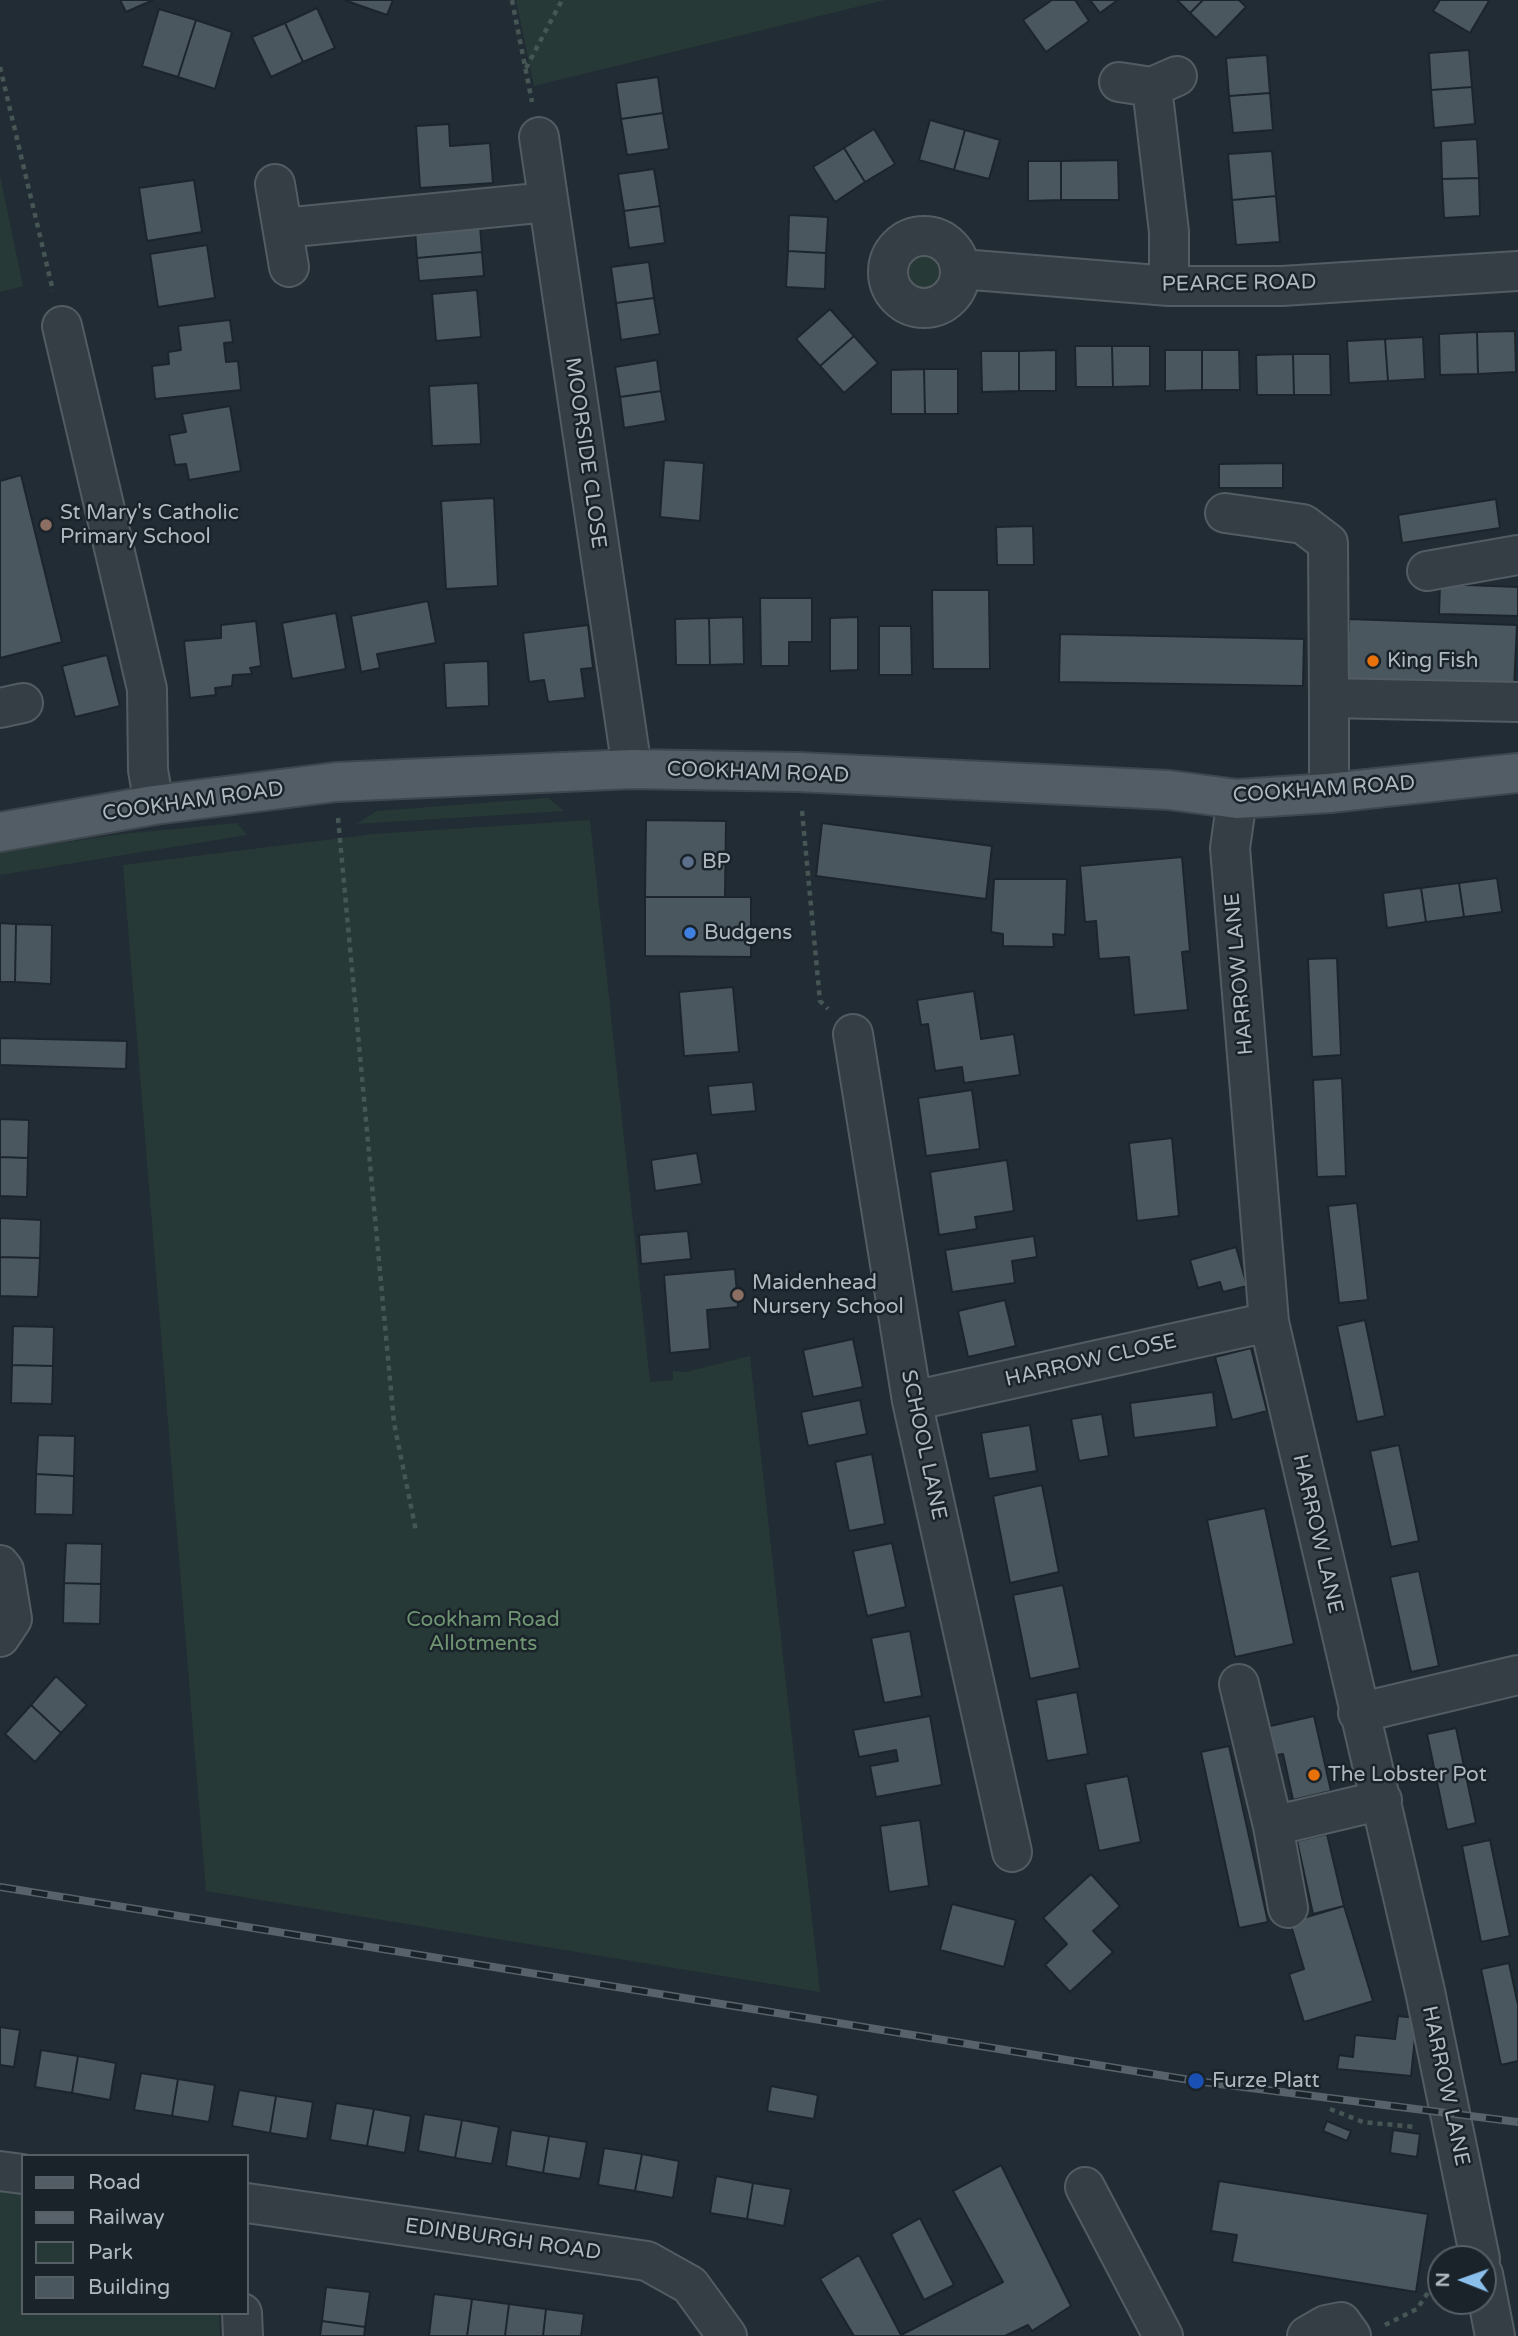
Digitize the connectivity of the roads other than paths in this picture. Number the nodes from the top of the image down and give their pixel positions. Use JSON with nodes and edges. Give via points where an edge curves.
{"nodes":[{"id":1,"x":1149,"y":82,"type":"dead end"},
{"id":2,"x":539,"y":137,"type":"road end"},
{"id":3,"x":275,"y":184,"type":"dead end"},
{"id":4,"x":548,"y":202,"type":"junction"},
{"id":5,"x":283,"y":228,"type":"junction"},
{"id":6,"x":289,"y":267,"type":"dead end"},
{"id":7,"x":961,"y":269,"type":"dead end"},
{"id":8,"x":1518,"y":271,"type":"edge"},
{"id":9,"x":1169,"y":286,"type":"junction"},
{"id":10,"x":62,"y":326,"type":"road end"},
{"id":11,"x":1225,"y":513,"type":"dead end"},
{"id":12,"x":1518,"y":555,"type":"edge"},
{"id":13,"x":1427,"y":571,"type":"dead end"},
{"id":14,"x":1329,"y":698,"type":"junction"},
{"id":15,"x":1518,"y":702,"type":"edge"},
{"id":16,"x":632,"y":769,"type":"junction"},
{"id":17,"x":1518,"y":774,"type":"edge"},
{"id":18,"x":1329,"y":793,"type":"junction"},
{"id":19,"x":1237,"y":799,"type":"junction"},
{"id":20,"x":154,"y":805,"type":"junction"},
{"id":21,"x":0,"y":832,"type":"edge"},
{"id":22,"x":853,"y":1034,"type":"road end"},
{"id":23,"x":1269,"y":1322,"type":"junction"},
{"id":24,"x":912,"y":1401,"type":"junction"},
{"id":25,"x":0,"y":1565,"type":"edge"},
{"id":26,"x":0,"y":1637,"type":"edge"},
{"id":27,"x":1518,"y":1675,"type":"edge"},
{"id":28,"x":1239,"y":1684,"type":"dead end"},
{"id":29,"x":1358,"y":1713,"type":"junction"},
{"id":30,"x":1382,"y":1800,"type":"junction"},
{"id":31,"x":1273,"y":1826,"type":"junction"},
{"id":32,"x":1012,"y":1852,"type":"dead end"},
{"id":33,"x":1288,"y":1908,"type":"dead end"},
{"id":34,"x":0,"y":2171,"type":"edge"},
{"id":35,"x":21,"y":2174,"type":"edge"},
{"id":36,"x":1085,"y":2187,"type":"dead end"},
{"id":37,"x":248,"y":2203,"type":"edge"},
{"id":38,"x":1477,"y":2245,"type":"edge"},
{"id":39,"x":242,"y":2315,"type":"edge"},
{"id":40,"x":1491,"y":2315,"type":"edge"},
{"id":41,"x":1153,"y":2333,"type":"edge"},
{"id":42,"x":1362,"y":2333,"type":"edge"},
{"id":43,"x":243,"y":2336,"type":"edge"},
{"id":44,"x":727,"y":2336,"type":"edge"},
{"id":45,"x":1307,"y":2336,"type":"edge"},
{"id":46,"x":1495,"y":2336,"type":"edge"}],
"edges":[{"from":1,"to":9,"type":"street","via":[[1169,232]]},
{"from":2,"to":4,"type":"street","name":"MOORSIDE CLOSE"},
{"from":3,"to":5,"type":"street"},
{"from":4,"to":5,"type":"street"},
{"from":4,"to":16,"type":"street","name":"MOORSIDE CLOSE"},
{"from":5,"to":6,"type":"street"},
{"from":7,"to":9,"type":"street","name":"PEARCE ROAD"},
{"from":8,"to":9,"type":"street","name":"PEARCE ROAD","via":[[1282,286]]},
{"from":10,"to":20,"type":"street","via":[[147,689],[148,770]]},
{"from":11,"to":14,"type":"street","via":[[1303,524],[1328,543]]},
{"from":12,"to":13,"type":"street"},
{"from":14,"to":15,"type":"street"},
{"from":14,"to":18,"type":"street"},
{"from":16,"to":19,"type":"main road","name":"COOKHAM ROAD","via":[[798,772],[1168,790]]},
{"from":16,"to":20,"type":"main road","name":"COOKHAM ROAD","via":[[337,782]]},
{"from":17,"to":18,"type":"main road","name":"COOKHAM ROAD"},
{"from":18,"to":19,"type":"main road","name":"COOKHAM ROAD"},
{"from":19,"to":23,"type":"street","name":"HARROW LANE","via":[[1230,848]]},
{"from":20,"to":21,"type":"main road","name":"COOKHAM ROAD"},
{"from":22,"to":24,"type":"street","name":"SCHOOL LANE"},
{"from":23,"to":24,"type":"street","name":"HARROW CLOSE"},
{"from":23,"to":29,"type":"street","name":"HARROW LANE"},
{"from":24,"to":32,"type":"street","name":"SCHOOL LANE"},
{"from":25,"to":26,"type":"street","via":[[12,1619]]},
{"from":27,"to":29,"type":"street"},
{"from":28,"to":31,"type":"street"},
{"from":29,"to":30,"type":"street","name":"HARROW LANE"},
{"from":30,"to":31,"type":"street"},
{"from":30,"to":38,"type":"street","name":"HARROW LANE"},
{"from":31,"to":33,"type":"street"},
{"from":34,"to":35,"type":"street"},
{"from":36,"to":41,"type":"street"},
{"from":37,"to":44,"type":"street","name":"EDINBURGH ROAD","via":[[647,2261],[690,2286]]},
{"from":39,"to":43,"type":"street"},
{"from":40,"to":46,"type":"street"},
{"from":42,"to":45,"type":"street","via":[[1341,2322]]}]}
